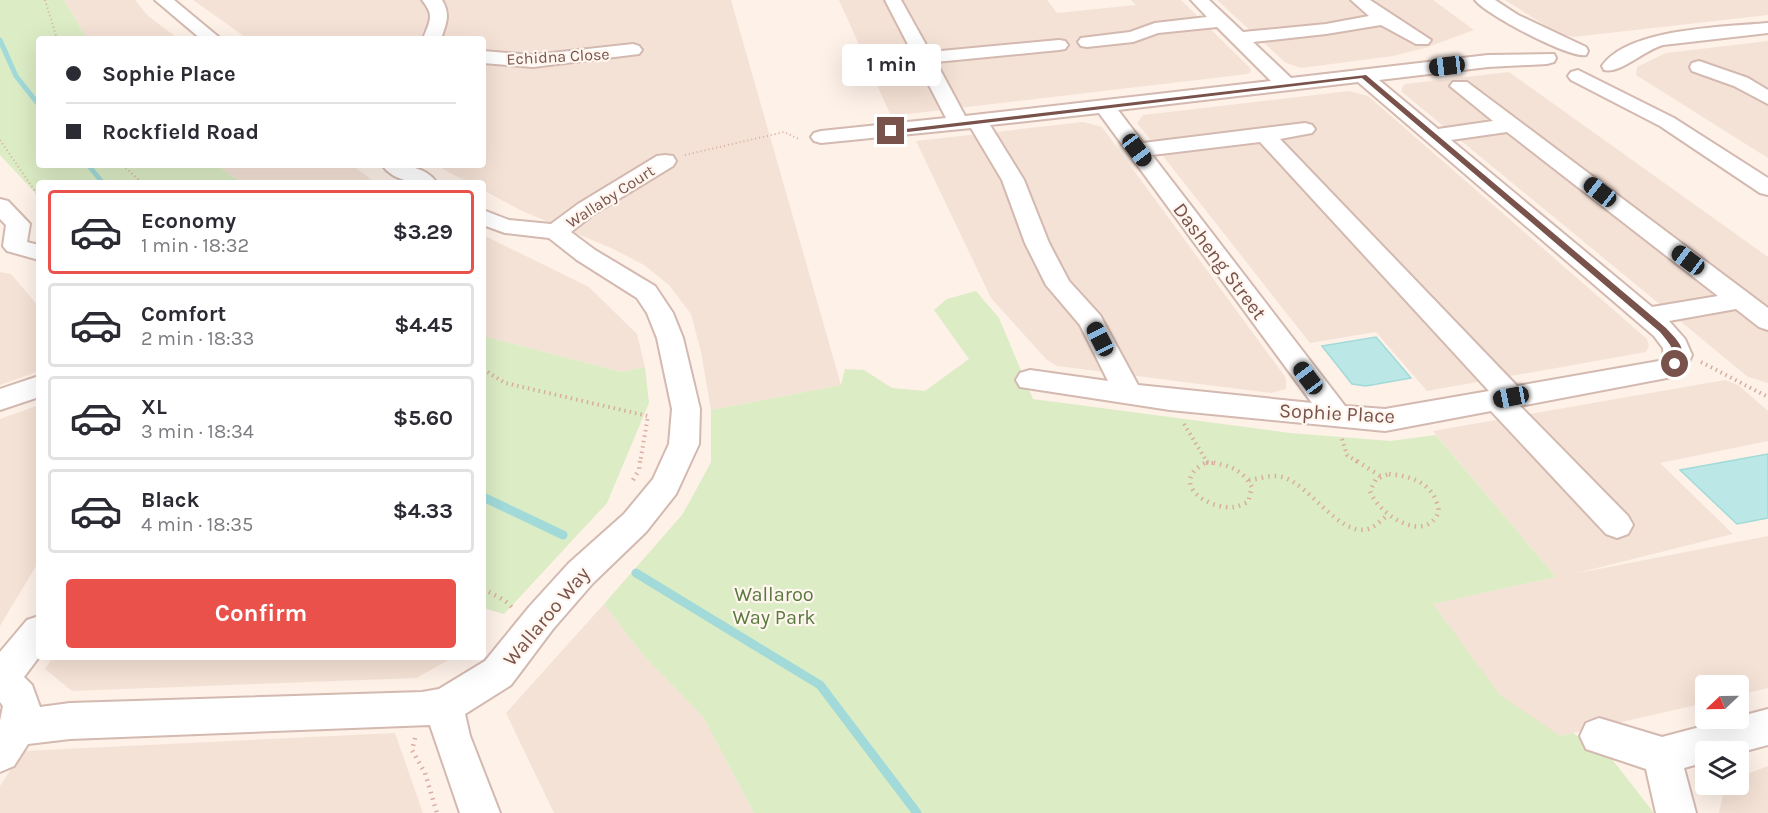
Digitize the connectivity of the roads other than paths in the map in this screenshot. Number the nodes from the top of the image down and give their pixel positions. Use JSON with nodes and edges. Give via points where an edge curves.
{"nodes":[{"id":1,"x":163,"y":0,"type":"edge"},
{"id":2,"x":894,"y":0,"type":"edge"},
{"id":3,"x":1199,"y":0,"type":"edge"},
{"id":4,"x":1359,"y":0,"type":"edge"},
{"id":5,"x":1483,"y":0,"type":"edge"},
{"id":6,"x":438,"y":1,"type":"edge"},
{"id":7,"x":1384,"y":19,"type":"junction"},
{"id":8,"x":1512,"y":19,"type":"junction"},
{"id":9,"x":1221,"y":21,"type":"junction"},
{"id":10,"x":1768,"y":28,"type":"edge"},
{"id":11,"x":208,"y":36,"type":"edge"},
{"id":12,"x":433,"y":36,"type":"edge"},
{"id":13,"x":1238,"y":38,"type":"junction"},
{"id":14,"x":1422,"y":40,"type":"dead end"},
{"id":15,"x":1087,"y":42,"type":"dead end"},
{"id":16,"x":1059,"y":45,"type":"dead end"},
{"id":17,"x":633,"y":50,"type":"dead end"},
{"id":18,"x":1583,"y":52,"type":"junction"},
{"id":19,"x":1630,"y":52,"type":"junction"},
{"id":20,"x":1549,"y":56,"type":"junction"},
{"id":21,"x":486,"y":57,"type":"edge"},
{"id":22,"x":924,"y":58,"type":"junction"},
{"id":23,"x":1488,"y":61,"type":"junction"},
{"id":24,"x":1699,"y":67,"type":"dead end"},
{"id":25,"x":1612,"y":70,"type":"junction"},
{"id":26,"x":1572,"y":74,"type":"junction"},
{"id":27,"x":1363,"y":76,"type":"junction"},
{"id":28,"x":1287,"y":85,"type":"junction"},
{"id":29,"x":1460,"y":86,"type":"dead end"},
{"id":30,"x":1768,"y":98,"type":"edge"},
{"id":31,"x":1104,"y":106,"type":"junction"},
{"id":32,"x":968,"y":122,"type":"junction"},
{"id":33,"x":1667,"y":122,"type":"junction"},
{"id":34,"x":1511,"y":125,"type":"junction"},
{"id":35,"x":1305,"y":129,"type":"dead end"},
{"id":36,"x":1265,"y":135,"type":"junction"},
{"id":37,"x":1434,"y":136,"type":"junction"},
{"id":38,"x":821,"y":137,"type":"road end"},
{"id":39,"x":1137,"y":150,"type":"junction"},
{"id":40,"x":665,"y":161,"type":"road end"},
{"id":41,"x":398,"y":168,"type":"edge"},
{"id":42,"x":420,"y":180,"type":"edge"},
{"id":43,"x":1768,"y":188,"type":"edge"},
{"id":44,"x":0,"y":206,"type":"edge"},
{"id":45,"x":486,"y":218,"type":"edge"},
{"id":46,"x":556,"y":232,"type":"junction"},
{"id":47,"x":8,"y":249,"type":"edge"},
{"id":48,"x":36,"y":253,"type":"edge"},
{"id":49,"x":1741,"y":300,"type":"junction"},
{"id":50,"x":1647,"y":316,"type":"junction"},
{"id":51,"x":1768,"y":321,"type":"edge"},
{"id":52,"x":1030,"y":380,"type":"dead end"},
{"id":53,"x":36,"y":387,"type":"edge"},
{"id":54,"x":1128,"y":394,"type":"junction"},
{"id":55,"x":1505,"y":398,"type":"junction"},
{"id":56,"x":0,"y":399,"type":"edge"},
{"id":57,"x":1337,"y":416,"type":"junction"},
{"id":58,"x":1617,"y":525,"type":"dead end"},
{"id":59,"x":36,"y":635,"type":"edge"},
{"id":60,"x":0,"y":679,"type":"edge"},
{"id":61,"x":0,"y":683,"type":"edge"},
{"id":62,"x":445,"y":706,"type":"junction"},
{"id":63,"x":1768,"y":727,"type":"edge"},
{"id":64,"x":1599,"y":736,"type":"dead end"},
{"id":65,"x":8,"y":741,"type":"edge"},
{"id":66,"x":1662,"y":756,"type":"junction"},
{"id":67,"x":480,"y":813,"type":"edge"},
{"id":68,"x":1676,"y":813,"type":"edge"}],
"edges":[{"from":1,"to":11,"type":"street"},
{"from":2,"to":22,"type":"street"},
{"from":3,"to":9,"type":"street"},
{"from":4,"to":7,"type":"street"},
{"from":5,"to":8,"type":"street"},
{"from":6,"to":12,"type":"street","via":[[440,18]]},
{"from":7,"to":13,"type":"street"},
{"from":7,"to":14,"type":"street"},
{"from":8,"to":18,"type":"street"},
{"from":8,"to":20,"type":"street"},
{"from":9,"to":13,"type":"street"},
{"from":9,"to":15,"type":"street","via":[[1155,28],[1133,37]]},
{"from":10,"to":19,"type":"street","via":[[1662,40]]},
{"from":13,"to":28,"type":"street"},
{"from":16,"to":22,"type":"street"},
{"from":17,"to":21,"type":"street","name":"Echidna Close","via":[[533,60]]},
{"from":18,"to":19,"type":"street"},
{"from":18,"to":20,"type":"street","via":[[1560,51]]},
{"from":18,"to":25,"type":"street"},
{"from":19,"to":25,"type":"street"},
{"from":20,"to":23,"type":"street"},
{"from":20,"to":26,"type":"street","via":[[1553,66]]},
{"from":22,"to":32,"type":"street"},
{"from":23,"to":26,"type":"street"},
{"from":23,"to":27,"type":"street"},
{"from":24,"to":30,"type":"street","via":[[1741,82]]},
{"from":25,"to":26,"type":"street","via":[[1600,78]]},
{"from":25,"to":33,"type":"street"},
{"from":26,"to":33,"type":"street"},
{"from":27,"to":28,"type":"street"},
{"from":27,"to":37,"type":"street"},
{"from":28,"to":31,"type":"street"},
{"from":29,"to":34,"type":"street"},
{"from":31,"to":32,"type":"street"},
{"from":31,"to":39,"type":"street","name":"Dasheng Street"},
{"from":32,"to":38,"type":"street"},
{"from":32,"to":54,"type":"street","via":[[1013,180],[1037,243],[1059,285],[1091,321]]},
{"from":33,"to":43,"type":"street"},
{"from":34,"to":37,"type":"street"},
{"from":34,"to":49,"type":"street"},
{"from":35,"to":36,"type":"street"},
{"from":36,"to":39,"type":"street"},
{"from":36,"to":55,"type":"street"},
{"from":37,"to":50,"type":"street"},
{"from":39,"to":57,"type":"street","name":"Dasheng Street"},
{"from":40,"to":46,"type":"street","name":"Wallaby Court","via":[[586,208]]},
{"from":41,"to":42,"type":"street"},
{"from":44,"to":47,"type":"street","via":[[18,224]]},
{"from":45,"to":46,"type":"street","via":[[505,226]]},
{"from":46,"to":62,"type":"street","name":"Wallaroo Way","via":[[646,292],[660,313],[686,409],[684,444],[665,486],[635,523],[580,573],[498,673]]},
{"from":47,"to":48,"type":"street"},
{"from":49,"to":50,"type":"street"},
{"from":49,"to":51,"type":"street"},
{"from":50,"to":55,"type":"street","name":"Sophie Place","via":[[1677,346],[1675,364],[1667,369]]},
{"from":52,"to":54,"type":"street","name":"Sophie Place"},
{"from":53,"to":56,"type":"street"},
{"from":54,"to":57,"type":"street","name":"Sophie Place"},
{"from":55,"to":57,"type":"street","name":"Sophie Place","via":[[1385,420]]},
{"from":55,"to":58,"type":"street"},
{"from":59,"to":60,"type":"street"},
{"from":61,"to":65,"type":"street","via":[[13,688],[20,698],[21,714]]},
{"from":62,"to":65,"type":"street","name":"Wallaroo Way","via":[[70,721]]},
{"from":62,"to":67,"type":"street","via":[[451,736]]},
{"from":63,"to":66,"type":"street"},
{"from":64,"to":66,"type":"street"},
{"from":66,"to":68,"type":"street"}]}
